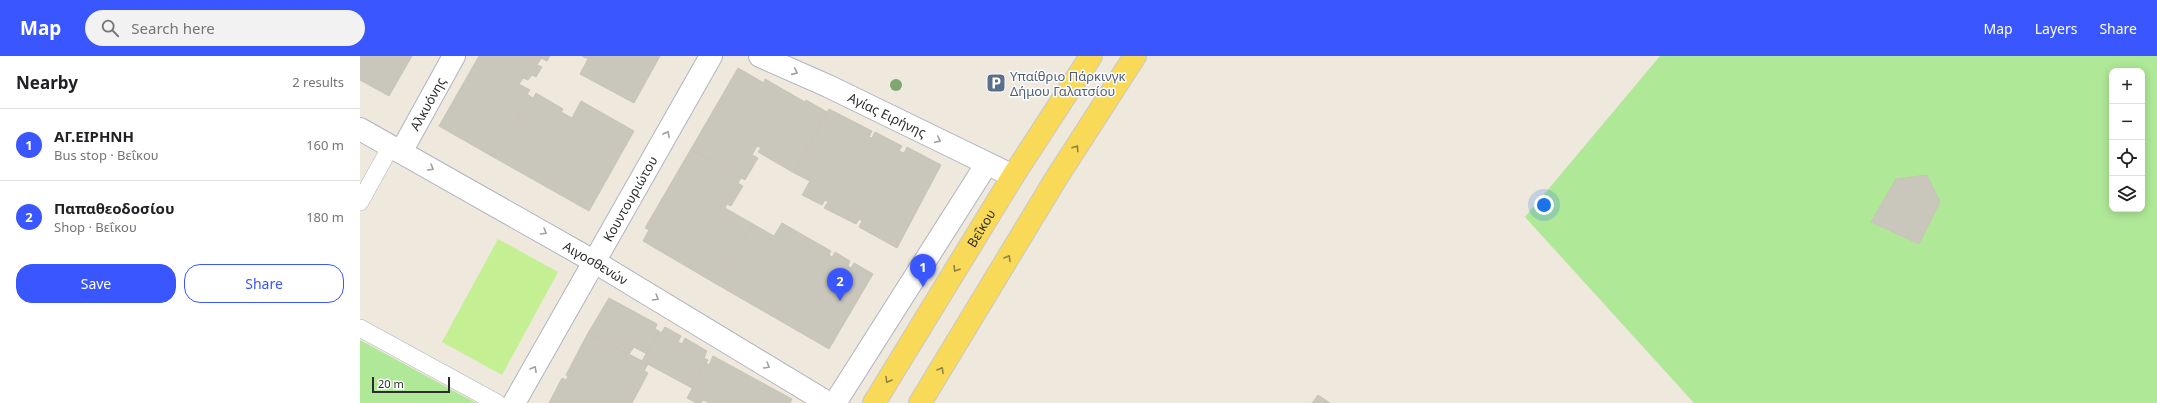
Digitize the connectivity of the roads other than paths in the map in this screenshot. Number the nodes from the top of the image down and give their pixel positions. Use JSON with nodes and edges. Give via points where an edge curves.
{"nodes":[{"id":1,"x":454,"y":56,"type":"edge"},
{"id":2,"x":711,"y":56,"type":"edge"},
{"id":3,"x":760,"y":56,"type":"edge"},
{"id":4,"x":1091,"y":56,"type":"edge"},
{"id":5,"x":1136,"y":56,"type":"edge"},
{"id":6,"x":360,"y":129,"type":"edge"},
{"id":7,"x":396,"y":149,"type":"junction"},
{"id":8,"x":986,"y":164,"type":"junction"},
{"id":9,"x":1013,"y":176,"type":"junction"},
{"id":10,"x":360,"y":202,"type":"edge"},
{"id":11,"x":595,"y":262,"type":"junction"},
{"id":12,"x":360,"y":328,"type":"edge"},
{"id":13,"x":497,"y":403,"type":"edge"},
{"id":14,"x":514,"y":403,"type":"edge"},
{"id":15,"x":828,"y":403,"type":"edge"},
{"id":16,"x":835,"y":403,"type":"edge"},
{"id":17,"x":874,"y":403,"type":"edge"},
{"id":18,"x":920,"y":403,"type":"edge"}],
"edges":[{"from":1,"to":7,"type":"street","name":"Αλκυόνης"},
{"from":11,"to":2,"type":"street","name":"Κουντουριώτου","one_way":true},
{"from":3,"to":8,"type":"street","name":"Αγίας Ειρήνης","one_way":true,"via":[[828,86]]},
{"from":4,"to":9,"type":"main road","name":"Βεΐκου"},
{"from":18,"to":5,"type":"main road","one_way":true,"via":[[1056,177]]},
{"from":6,"to":7,"type":"street","name":"Αιγοσθενών"},
{"from":7,"to":10,"type":"street","name":"Αλκυόνης"},
{"from":7,"to":11,"type":"street","name":"Αιγοσθενών","one_way":true},
{"from":8,"to":9,"type":"street","name":"Αγίας Ειρήνης"},
{"from":8,"to":16,"type":"street"},
{"from":9,"to":17,"type":"main road","name":"Βεΐκου","one_way":true},
{"from":14,"to":11,"type":"street","name":"Κουντουριώτου","one_way":true},
{"from":11,"to":15,"type":"street","name":"Αιγοσθενών","one_way":true},
{"from":12,"to":13,"type":"street"}]}
